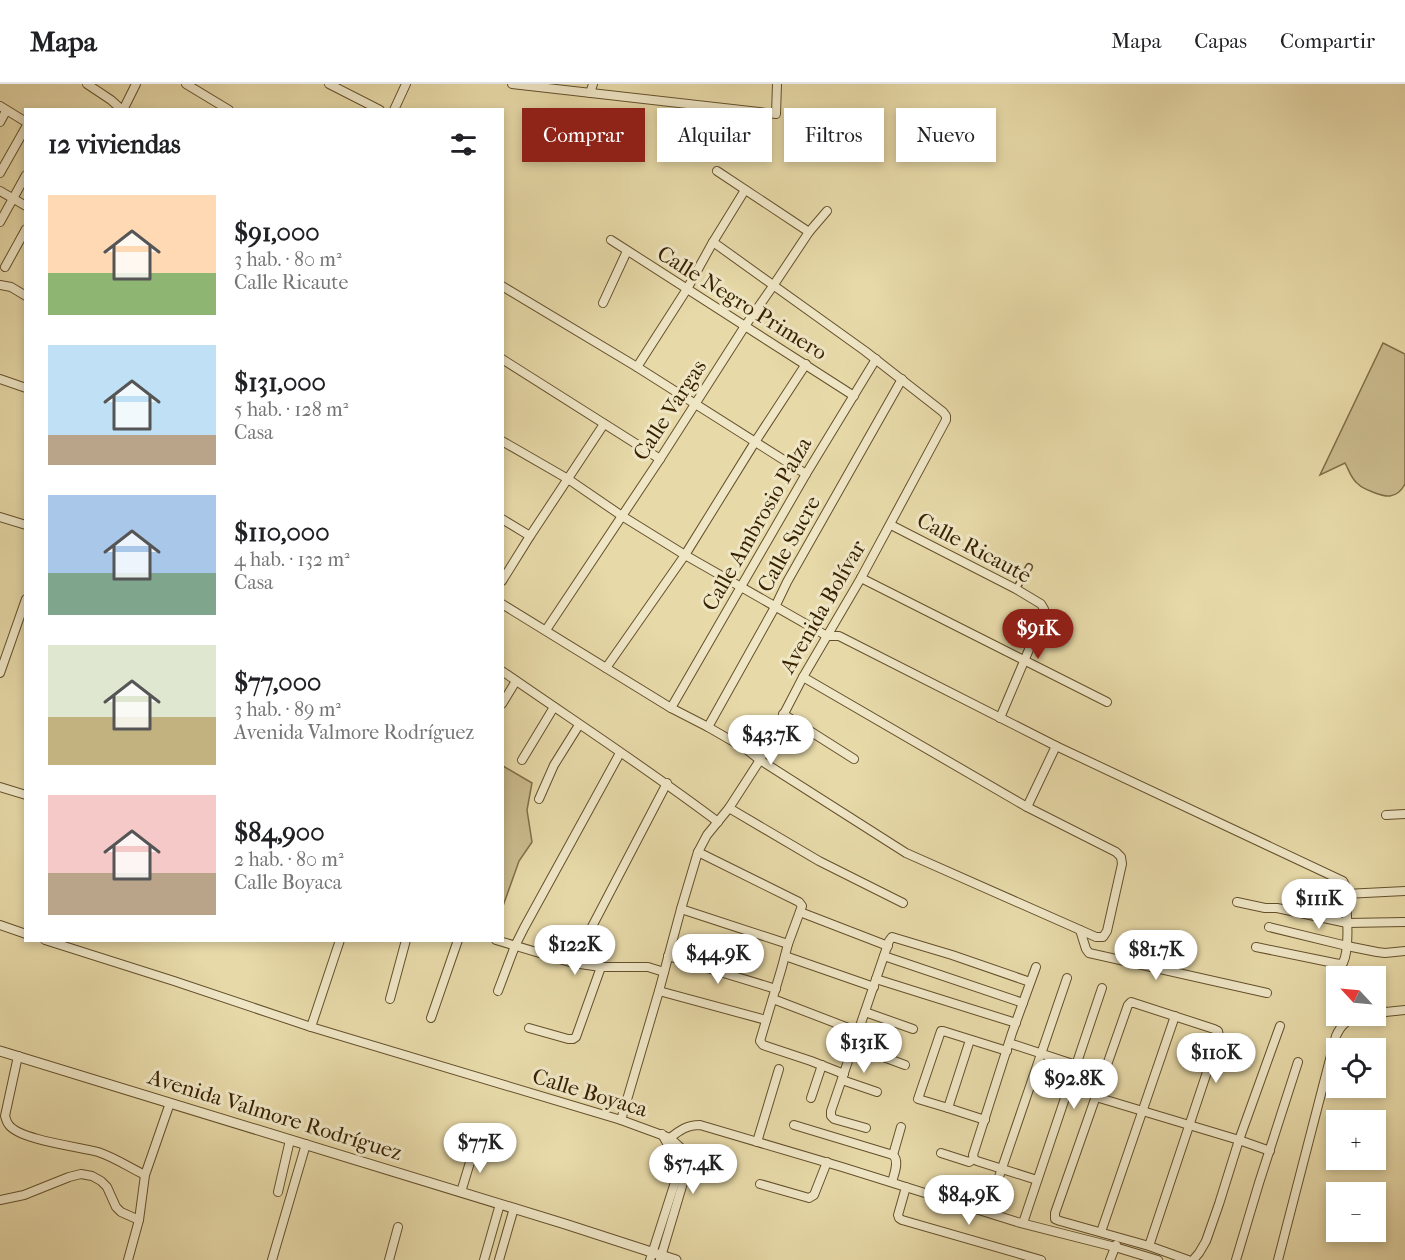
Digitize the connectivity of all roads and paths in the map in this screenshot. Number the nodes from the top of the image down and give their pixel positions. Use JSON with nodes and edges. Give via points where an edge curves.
{"nodes":[{"id":1,"x":87,"y":84,"type":"edge"},
{"id":2,"x":136,"y":84,"type":"edge"},
{"id":3,"x":186,"y":84,"type":"edge"},
{"id":4,"x":329,"y":84,"type":"edge"},
{"id":5,"x":405,"y":84,"type":"edge"},
{"id":6,"x":512,"y":84,"type":"edge"},
{"id":7,"x":593,"y":84,"type":"edge"},
{"id":8,"x":777,"y":84,"type":"edge"},
{"id":9,"x":536,"y":86,"type":"edge"},
{"id":10,"x":590,"y":93,"type":"junction"},
{"id":11,"x":3,"y":108,"type":"edge"},
{"id":12,"x":120,"y":108,"type":"edge"},
{"id":13,"x":123,"y":108,"type":"edge"},
{"id":14,"x":226,"y":108,"type":"edge"},
{"id":15,"x":376,"y":108,"type":"edge"},
{"id":16,"x":395,"y":108,"type":"edge"},
{"id":17,"x":24,"y":121,"type":"edge"},
{"id":18,"x":0,"y":122,"type":"edge"},
{"id":19,"x":24,"y":131,"type":"edge"},
{"id":20,"x":717,"y":171,"type":"dead end"},
{"id":21,"x":0,"y":173,"type":"edge"},
{"id":22,"x":24,"y":179,"type":"edge"},
{"id":23,"x":745,"y":190,"type":"junction"},
{"id":24,"x":0,"y":191,"type":"edge"},
{"id":25,"x":13,"y":198,"type":"junction"},
{"id":26,"x":24,"y":205,"type":"edge"},
{"id":27,"x":827,"y":210,"type":"dead end"},
{"id":28,"x":0,"y":222,"type":"edge"},
{"id":29,"x":809,"y":232,"type":"junction"},
{"id":30,"x":24,"y":233,"type":"edge"},
{"id":31,"x":611,"y":240,"type":"dead end"},
{"id":32,"x":713,"y":242,"type":"junction"},
{"id":33,"x":627,"y":251,"type":"junction"},
{"id":34,"x":5,"y":267,"type":"dead end"},
{"id":35,"x":0,"y":285,"type":"edge"},
{"id":36,"x":773,"y":286,"type":"junction"},
{"id":37,"x":504,"y":287,"type":"edge"},
{"id":38,"x":687,"y":289,"type":"junction"},
{"id":39,"x":24,"y":294,"type":"edge"},
{"id":40,"x":603,"y":303,"type":"dead end"},
{"id":41,"x":745,"y":326,"type":"junction"},
{"id":42,"x":876,"y":359,"type":"junction"},
{"id":43,"x":504,"y":360,"type":"edge"},
{"id":44,"x":806,"y":364,"type":"junction"},
{"id":45,"x":637,"y":367,"type":"junction"},
{"id":46,"x":0,"y":380,"type":"edge"},
{"id":47,"x":902,"y":380,"type":"junction"},
{"id":48,"x":24,"y":387,"type":"edge"},
{"id":49,"x":855,"y":396,"type":"junction"},
{"id":50,"x":696,"y":405,"type":"junction"},
{"id":51,"x":604,"y":424,"type":"junction"},
{"id":52,"x":504,"y":442,"type":"edge"},
{"id":53,"x":755,"y":442,"type":"junction"},
{"id":54,"x":660,"y":459,"type":"junction"},
{"id":55,"x":806,"y":474,"type":"junction"},
{"id":56,"x":568,"y":479,"type":"junction"},
{"id":57,"x":622,"y":516,"type":"junction"},
{"id":58,"x":0,"y":517,"type":"edge"},
{"id":59,"x":504,"y":520,"type":"edge"},
{"id":60,"x":24,"y":524,"type":"edge"},
{"id":61,"x":891,"y":525,"type":"junction"},
{"id":62,"x":530,"y":536,"type":"junction"},
{"id":63,"x":685,"y":555,"type":"junction"},
{"id":64,"x":1029,"y":567,"type":"dead end"},
{"id":65,"x":504,"y":578,"type":"edge"},
{"id":66,"x":861,"y":578,"type":"junction"},
{"id":67,"x":741,"y":587,"type":"junction"},
{"id":68,"x":1016,"y":589,"type":"junction"},
{"id":69,"x":24,"y":604,"type":"edge"},
{"id":70,"x":504,"y":605,"type":"edge"},
{"id":71,"x":775,"y":607,"type":"junction"},
{"id":72,"x":546,"y":630,"type":"junction"},
{"id":73,"x":827,"y":636,"type":"junction"},
{"id":74,"x":3,"y":653,"type":"edge"},
{"id":75,"x":1023,"y":661,"type":"junction"},
{"id":76,"x":606,"y":668,"type":"junction"},
{"id":77,"x":504,"y":672,"type":"edge"},
{"id":78,"x":0,"y":674,"type":"edge"},
{"id":79,"x":803,"y":677,"type":"junction"},
{"id":80,"x":516,"y":681,"type":"junction"},
{"id":81,"x":504,"y":702,"type":"edge"},
{"id":82,"x":1107,"y":702,"type":"dead end"},
{"id":83,"x":554,"y":707,"type":"junction"},
{"id":84,"x":671,"y":708,"type":"junction"},
{"id":85,"x":783,"y":714,"type":"junction"},
{"id":86,"x":1000,"y":718,"type":"junction"},
{"id":87,"x":579,"y":725,"type":"junction"},
{"id":88,"x":708,"y":727,"type":"junction"},
{"id":89,"x":1056,"y":746,"type":"junction"},
{"id":90,"x":620,"y":753,"type":"junction"},
{"id":91,"x":854,"y":759,"type":"dead end"},
{"id":92,"x":522,"y":760,"type":"dead end"},
{"id":93,"x":760,"y":760,"type":"junction"},
{"id":94,"x":667,"y":783,"type":"junction"},
{"id":95,"x":0,"y":787,"type":"edge"},
{"id":96,"x":24,"y":794,"type":"edge"},
{"id":97,"x":539,"y":799,"type":"dead end"},
{"id":98,"x":1027,"y":807,"type":"junction"},
{"id":99,"x":729,"y":808,"type":"junction"},
{"id":100,"x":1405,"y":814,"type":"edge"},
{"id":101,"x":1386,"y":815,"type":"dead end"},
{"id":102,"x":718,"y":822,"type":"junction"},
{"id":103,"x":698,"y":852,"type":"junction"},
{"id":104,"x":1405,"y":891,"type":"edge"},
{"id":105,"x":1345,"y":894,"type":"junction"},
{"id":106,"x":1237,"y":902,"type":"dead end"},
{"id":107,"x":903,"y":903,"type":"dead end"},
{"id":108,"x":681,"y":909,"type":"junction"},
{"id":109,"x":800,"y":912,"type":"junction"},
{"id":110,"x":1405,"y":922,"type":"edge"},
{"id":111,"x":1347,"y":923,"type":"junction"},
{"id":112,"x":0,"y":925,"type":"edge"},
{"id":113,"x":1269,"y":927,"type":"dead end"},
{"id":114,"x":1080,"y":930,"type":"junction"},
{"id":115,"x":24,"y":933,"type":"edge"},
{"id":116,"x":51,"y":942,"type":"edge"},
{"id":117,"x":339,"y":942,"type":"edge"},
{"id":118,"x":405,"y":942,"type":"edge"},
{"id":119,"x":457,"y":942,"type":"edge"},
{"id":120,"x":502,"y":942,"type":"edge"},
{"id":121,"x":788,"y":945,"type":"junction"},
{"id":122,"x":515,"y":946,"type":"junction"},
{"id":123,"x":888,"y":946,"type":"junction"},
{"id":124,"x":1347,"y":946,"type":"junction"},
{"id":125,"x":1256,"y":947,"type":"dead end"},
{"id":126,"x":1405,"y":951,"type":"edge"},
{"id":127,"x":668,"y":956,"type":"junction"},
{"id":128,"x":785,"y":956,"type":"junction"},
{"id":129,"x":884,"y":956,"type":"junction"},
{"id":130,"x":573,"y":963,"type":"junction"},
{"id":131,"x":601,"y":967,"type":"junction"},
{"id":132,"x":1035,"y":968,"type":"dead end"},
{"id":133,"x":664,"y":972,"type":"junction"},
{"id":134,"x":1067,"y":978,"type":"dead end"},
{"id":135,"x":1030,"y":982,"type":"junction"},
{"id":136,"x":875,"y":983,"type":"junction"},
{"id":137,"x":1102,"y":988,"type":"dead end"},
{"id":138,"x":776,"y":989,"type":"junction"},
{"id":139,"x":498,"y":991,"type":"dead end"},
{"id":140,"x":659,"y":991,"type":"junction"},
{"id":141,"x":1267,"y":993,"type":"dead end"},
{"id":142,"x":390,"y":999,"type":"dead end"},
{"id":143,"x":772,"y":999,"type":"junction"},
{"id":144,"x":1023,"y":1003,"type":"junction"},
{"id":145,"x":1405,"y":1010,"type":"edge"},
{"id":146,"x":865,"y":1012,"type":"junction"},
{"id":147,"x":1386,"y":1012,"type":"edge"},
{"id":148,"x":1175,"y":1016,"type":"junction"},
{"id":149,"x":431,"y":1018,"type":"dead end"},
{"id":150,"x":766,"y":1020,"type":"junction"},
{"id":151,"x":1016,"y":1023,"type":"junction"},
{"id":152,"x":1280,"y":1026,"type":"dead end"},
{"id":153,"x":1342,"y":1026,"type":"edge"},
{"id":154,"x":311,"y":1027,"type":"junction"},
{"id":155,"x":529,"y":1028,"type":"dead end"},
{"id":156,"x":913,"y":1029,"type":"dead end"},
{"id":157,"x":859,"y":1032,"type":"junction"},
{"id":158,"x":970,"y":1040,"type":"junction"},
{"id":159,"x":854,"y":1046,"type":"junction"},
{"id":160,"x":1008,"y":1047,"type":"junction"},
{"id":161,"x":0,"y":1050,"type":"edge"},
{"id":162,"x":1041,"y":1054,"type":"junction"},
{"id":163,"x":18,"y":1056,"type":"junction"},
{"id":164,"x":1298,"y":1062,"type":"dead end"},
{"id":165,"x":822,"y":1065,"type":"junction"},
{"id":166,"x":905,"y":1065,"type":"dead end"},
{"id":167,"x":1076,"y":1065,"type":"junction"},
{"id":168,"x":779,"y":1069,"type":"dead end"},
{"id":169,"x":843,"y":1077,"type":"junction"},
{"id":170,"x":877,"y":1092,"type":"dead end"},
{"id":171,"x":1096,"y":1097,"type":"junction"},
{"id":172,"x":811,"y":1098,"type":"dead end"},
{"id":173,"x":170,"y":1103,"type":"junction"},
{"id":174,"x":948,"y":1108,"type":"junction"},
{"id":175,"x":1142,"y":1111,"type":"junction"},
{"id":176,"x":3,"y":1116,"type":"edge"},
{"id":177,"x":621,"y":1120,"type":"junction"},
{"id":178,"x":985,"y":1120,"type":"junction"},
{"id":179,"x":794,"y":1125,"type":"dead end"},
{"id":180,"x":1190,"y":1125,"type":"junction"},
{"id":181,"x":901,"y":1127,"type":"dead end"},
{"id":182,"x":866,"y":1128,"type":"dead end"},
{"id":183,"x":666,"y":1136,"type":"junction"},
{"id":184,"x":290,"y":1140,"type":"junction"},
{"id":185,"x":1239,"y":1140,"type":"junction"},
{"id":186,"x":758,"y":1142,"type":"junction"},
{"id":187,"x":306,"y":1144,"type":"junction"},
{"id":188,"x":474,"y":1149,"type":"dead end"},
{"id":189,"x":1270,"y":1150,"type":"junction"},
{"id":190,"x":941,"y":1153,"type":"dead end"},
{"id":191,"x":893,"y":1155,"type":"junction"},
{"id":192,"x":974,"y":1159,"type":"junction"},
{"id":193,"x":827,"y":1162,"type":"junction"},
{"id":194,"x":1001,"y":1169,"type":"junction"},
{"id":195,"x":145,"y":1175,"type":"junction"},
{"id":196,"x":1037,"y":1180,"type":"junction"},
{"id":197,"x":892,"y":1182,"type":"junction"},
{"id":198,"x":760,"y":1184,"type":"dead end"},
{"id":199,"x":906,"y":1187,"type":"junction"},
{"id":200,"x":278,"y":1191,"type":"dead end"},
{"id":201,"x":461,"y":1192,"type":"junction"},
{"id":202,"x":0,"y":1200,"type":"edge"},
{"id":203,"x":500,"y":1204,"type":"junction"},
{"id":204,"x":514,"y":1208,"type":"junction"},
{"id":205,"x":987,"y":1212,"type":"junction"},
{"id":206,"x":139,"y":1220,"type":"junction"},
{"id":207,"x":1023,"y":1223,"type":"junction"},
{"id":208,"x":398,"y":1227,"type":"dead end"},
{"id":209,"x":1101,"y":1232,"type":"junction"},
{"id":210,"x":1118,"y":1238,"type":"junction"},
{"id":211,"x":1149,"y":1246,"type":"junction"},
{"id":212,"x":1115,"y":1247,"type":"junction"},
{"id":213,"x":656,"y":1257,"type":"edge"},
{"id":214,"x":128,"y":1260,"type":"edge"},
{"id":215,"x":272,"y":1260,"type":"edge"},
{"id":216,"x":388,"y":1260,"type":"edge"},
{"id":217,"x":484,"y":1260,"type":"edge"},
{"id":218,"x":498,"y":1260,"type":"edge"},
{"id":219,"x":676,"y":1260,"type":"edge"},
{"id":220,"x":1041,"y":1260,"type":"edge"},
{"id":221,"x":1110,"y":1260,"type":"edge"},
{"id":222,"x":1158,"y":1260,"type":"edge"},
{"id":223,"x":1188,"y":1260,"type":"edge"},
{"id":224,"x":1193,"y":1260,"type":"edge"},
{"id":225,"x":1236,"y":1260,"type":"edge"},
{"id":226,"x":1278,"y":1260,"type":"edge"}],
"edges":[{"from":1,"to":12,"type":"street"},
{"from":2,"to":13,"type":"street"},
{"from":3,"to":14,"type":"street"},
{"from":4,"to":15,"type":"street"},
{"from":5,"to":16,"type":"street"},
{"from":6,"to":9,"type":"street"},
{"from":7,"to":10,"type":"street"},
{"from":8,"to":10,"type":"street","via":[[776,114]]},
{"from":9,"to":10,"type":"street"},
{"from":11,"to":17,"type":"street"},
{"from":11,"to":18,"type":"street"},
{"from":19,"to":21,"type":"street"},
{"from":20,"to":23,"type":"street"},
{"from":22,"to":25,"type":"street"},
{"from":23,"to":29,"type":"street"},
{"from":23,"to":32,"type":"street"},
{"from":24,"to":25,"type":"street"},
{"from":25,"to":26,"type":"street"},
{"from":25,"to":28,"type":"street"},
{"from":27,"to":29,"type":"street","name":"Calle Vargas"},
{"from":29,"to":36,"type":"street","name":"Calle Vargas"},
{"from":30,"to":34,"type":"street"},
{"from":31,"to":33,"type":"street","name":"Calle Negro Primero"},
{"from":32,"to":36,"type":"street","name":"Avenida Bolívar"},
{"from":32,"to":38,"type":"street"},
{"from":33,"to":38,"type":"street","name":"Calle Negro Primero"},
{"from":33,"to":40,"type":"street"},
{"from":35,"to":39,"type":"street"},
{"from":36,"to":41,"type":"street","name":"Calle Vargas"},
{"from":36,"to":42,"type":"street","name":"Avenida Bolívar"},
{"from":37,"to":45,"type":"street"},
{"from":38,"to":41,"type":"street","name":"Calle Negro Primero"},
{"from":38,"to":45,"type":"street"},
{"from":41,"to":44,"type":"street","name":"Calle Negro Primero"},
{"from":41,"to":50,"type":"street","name":"Calle Vargas"},
{"from":42,"to":47,"type":"street","name":"Avenida Bolívar"},
{"from":42,"to":49,"type":"street","name":"Calle Ambrosio Palza"},
{"from":43,"to":51,"type":"street"},
{"from":44,"to":49,"type":"street","name":"Calle Negro Primero"},
{"from":44,"to":53,"type":"street"},
{"from":45,"to":50,"type":"street"},
{"from":46,"to":48,"type":"street"},
{"from":47,"to":61,"type":"street","name":"Avenida Bolívar","via":[[943,412],[946,420]]},
{"from":47,"to":71,"type":"street","name":"Calle Sucre"},
{"from":49,"to":55,"type":"street","name":"Calle Ambrosio Palza"},
{"from":50,"to":53,"type":"street"},
{"from":50,"to":54,"type":"street","name":"Calle Vargas"},
{"from":51,"to":54,"type":"street"},
{"from":51,"to":56,"type":"street"},
{"from":52,"to":56,"type":"street"},
{"from":53,"to":55,"type":"street"},
{"from":53,"to":63,"type":"street"},
{"from":54,"to":57,"type":"street","name":"Calle Vargas"},
{"from":55,"to":67,"type":"street","name":"Calle Ambrosio Palza"},
{"from":56,"to":57,"type":"street"},
{"from":56,"to":62,"type":"street"},
{"from":57,"to":63,"type":"street"},
{"from":57,"to":72,"type":"street","name":"Calle Vargas"},
{"from":58,"to":60,"type":"street"},
{"from":59,"to":62,"type":"street"},
{"from":61,"to":66,"type":"street","name":"Avenida Bolívar"},
{"from":61,"to":68,"type":"street","name":"Calle Ricaute"},
{"from":62,"to":65,"type":"street"},
{"from":63,"to":67,"type":"street"},
{"from":63,"to":76,"type":"street"},
{"from":64,"to":68,"type":"street"},
{"from":66,"to":73,"type":"street","name":"Avenida Bolívar"},
{"from":66,"to":75,"type":"street"},
{"from":67,"to":71,"type":"street"},
{"from":67,"to":84,"type":"street","name":"Calle Ambrosio Palza"},
{"from":68,"to":75,"type":"street","name":"Calle Ricaute","via":[[1044,609]]},
{"from":69,"to":74,"type":"street"},
{"from":70,"to":72,"type":"street"},
{"from":71,"to":73,"type":"street"},
{"from":71,"to":88,"type":"street","name":"Calle Sucre"},
{"from":72,"to":76,"type":"street"},
{"from":73,"to":79,"type":"street","name":"Avenida Bolívar"},
{"from":73,"to":86,"type":"street","via":[[839,636]]},
{"from":74,"to":78,"type":"street"},
{"from":75,"to":82,"type":"street"},
{"from":75,"to":86,"type":"street"},
{"from":76,"to":84,"type":"street"},
{"from":77,"to":80,"type":"street"},
{"from":79,"to":85,"type":"street","name":"Avenida Bolívar"},
{"from":79,"to":98,"type":"street"},
{"from":80,"to":81,"type":"street"},
{"from":80,"to":83,"type":"street"},
{"from":83,"to":87,"type":"street"},
{"from":83,"to":92,"type":"street"},
{"from":84,"to":88,"type":"street"},
{"from":85,"to":91,"type":"street"},
{"from":85,"to":93,"type":"street","name":"Avenida Bolívar"},
{"from":86,"to":89,"type":"street"},
{"from":87,"to":90,"type":"street"},
{"from":87,"to":97,"type":"street"},
{"from":88,"to":93,"type":"street"},
{"from":89,"to":98,"type":"street"},
{"from":89,"to":105,"type":"street","via":[[1343,881]]},
{"from":90,"to":94,"type":"street"},
{"from":90,"to":122,"type":"street"},
{"from":93,"to":99,"type":"street","name":"Avenida Bolívar"},
{"from":93,"to":114,"type":"street","via":[[906,853]]},
{"from":94,"to":102,"type":"street"},
{"from":94,"to":130,"type":"street"},
{"from":95,"to":96,"type":"street"},
{"from":98,"to":114,"type":"street","via":[[1121,857],[1107,931],[1103,937],[1096,937]]},
{"from":99,"to":102,"type":"street","name":"Avenida Bolívar"},
{"from":99,"to":107,"type":"street","via":[[819,861]]},
{"from":100,"to":101,"type":"street"},
{"from":102,"to":103,"type":"street","name":"Avenida Bolívar"},
{"from":103,"to":108,"type":"street","name":"Avenida Bolívar"},
{"from":103,"to":109,"type":"street","via":[[799,902]]},
{"from":104,"to":105,"type":"street"},
{"from":105,"to":111,"type":"street"},
{"from":106,"to":111,"type":"street"},
{"from":108,"to":121,"type":"street"},
{"from":108,"to":127,"type":"street","name":"Avenida Bolívar"},
{"from":109,"to":121,"type":"street"},
{"from":109,"to":123,"type":"street"},
{"from":110,"to":111,"type":"street"},
{"from":111,"to":124,"type":"street"},
{"from":112,"to":115,"type":"street"},
{"from":113,"to":124,"type":"street"},
{"from":114,"to":141,"type":"street","via":[[1089,953]]},
{"from":116,"to":154,"type":"street","name":"Calle Boyaca"},
{"from":117,"to":154,"type":"street"},
{"from":118,"to":142,"type":"street"},
{"from":119,"to":149,"type":"street"},
{"from":120,"to":122,"type":"street"},
{"from":121,"to":128,"type":"street"},
{"from":122,"to":130,"type":"street"},
{"from":122,"to":139,"type":"street"},
{"from":123,"to":129,"type":"street"},
{"from":123,"to":135,"type":"street","via":[[892,937]]},
{"from":124,"to":125,"type":"street","via":[[1345,960],[1339,964]]},
{"from":124,"to":126,"type":"street","via":[[1385,953]]},
{"from":127,"to":133,"type":"street","name":"Avenida Bolívar"},
{"from":127,"to":138,"type":"street"},
{"from":128,"to":136,"type":"street"},
{"from":128,"to":138,"type":"street"},
{"from":129,"to":136,"type":"street"},
{"from":129,"to":144,"type":"street"},
{"from":130,"to":131,"type":"street"},
{"from":131,"to":133,"type":"street","via":[[642,967]]},
{"from":131,"to":155,"type":"street","via":[[573,1040]]},
{"from":132,"to":135,"type":"street"},
{"from":133,"to":140,"type":"street","name":"Avenida Bolívar"},
{"from":134,"to":162,"type":"street"},
{"from":135,"to":144,"type":"street"},
{"from":136,"to":146,"type":"street"},
{"from":136,"to":151,"type":"street"},
{"from":137,"to":167,"type":"street"},
{"from":138,"to":143,"type":"street"},
{"from":140,"to":150,"type":"street"},
{"from":140,"to":177,"type":"street","name":"Avenida Bolívar"},
{"from":143,"to":150,"type":"street"},
{"from":143,"to":157,"type":"street"},
{"from":144,"to":151,"type":"street"},
{"from":145,"to":147,"type":"street"},
{"from":146,"to":156,"type":"street"},
{"from":146,"to":157,"type":"street"},
{"from":148,"to":171,"type":"street","via":[[1136,1003],[1128,1005]]},
{"from":148,"to":175,"type":"street"},
{"from":148,"to":180,"type":"street","via":[[1218,1031],[1219,1036]]},
{"from":150,"to":165,"type":"street","via":[[761,1044]]},
{"from":151,"to":160,"type":"street"},
{"from":152,"to":185,"type":"street"},
{"from":153,"to":226,"type":"street"},
{"from":154,"to":177,"type":"street","name":"Calle Boyaca"},
{"from":157,"to":159,"type":"street"},
{"from":158,"to":160,"type":"street"},
{"from":158,"to":174,"type":"street"},
{"from":158,"to":174,"type":"street","via":[[941,1031],[918,1097],[920,1101]]},
{"from":159,"to":166,"type":"street"},
{"from":159,"to":169,"type":"street"},
{"from":160,"to":162,"type":"street"},
{"from":160,"to":178,"type":"street"},
{"from":161,"to":163,"type":"street","name":"Avenida Valmore Rodríguez"},
{"from":162,"to":167,"type":"street"},
{"from":162,"to":194,"type":"street"},
{"from":163,"to":173,"type":"street","name":"Avenida Valmore Rodríguez"},
{"from":163,"to":176,"type":"street"},
{"from":164,"to":189,"type":"street"},
{"from":165,"to":169,"type":"street"},
{"from":165,"to":172,"type":"street"},
{"from":167,"to":196,"type":"street"},
{"from":168,"to":186,"type":"street"},
{"from":169,"to":170,"type":"street"},
{"from":169,"to":182,"type":"street","via":[[831,1116]]},
{"from":171,"to":175,"type":"street"},
{"from":171,"to":209,"type":"street","via":[[1055,1219]]},
{"from":173,"to":184,"type":"street","name":"Avenida Valmore Rodríguez"},
{"from":173,"to":195,"type":"street"},
{"from":174,"to":178,"type":"street"},
{"from":175,"to":180,"type":"street"},
{"from":175,"to":209,"type":"street"},
{"from":176,"to":195,"type":"street","via":[[11,1128],[22,1133],[99,1152]]},
{"from":177,"to":183,"type":"street","name":"Calle Boyaca"},
{"from":178,"to":192,"type":"street"},
{"from":179,"to":191,"type":"street"},
{"from":180,"to":185,"type":"street"},
{"from":180,"to":211,"type":"street"},
{"from":181,"to":191,"type":"street"},
{"from":183,"to":186,"type":"street","name":"Calle Boyaca","via":[[700,1125]]},
{"from":183,"to":213,"type":"street","via":[[682,1149],[685,1176]]},
{"from":184,"to":187,"type":"street","name":"Avenida Valmore Rodríguez"},
{"from":184,"to":200,"type":"street"},
{"from":185,"to":189,"type":"street"},
{"from":185,"to":224,"type":"street","via":[[1206,1241]]},
{"from":186,"to":193,"type":"street","name":"Calle Boyaca"},
{"from":187,"to":201,"type":"street","name":"Avenida Valmore Rodríguez"},
{"from":187,"to":215,"type":"street"},
{"from":188,"to":201,"type":"street"},
{"from":189,"to":225,"type":"street"},
{"from":190,"to":192,"type":"street","via":[[969,1162]]},
{"from":191,"to":197,"type":"street","via":[[897,1161]]},
{"from":192,"to":194,"type":"street"},
{"from":193,"to":197,"type":"street","name":"Calle Boyaca"},
{"from":193,"to":198,"type":"street","via":[[814,1195],[809,1198]]},
{"from":194,"to":196,"type":"street"},
{"from":194,"to":205,"type":"street"},
{"from":195,"to":206,"type":"street"},
{"from":196,"to":207,"type":"street"},
{"from":197,"to":199,"type":"street","name":"Calle Boyaca"},
{"from":199,"to":205,"type":"street","name":"Calle Boyaca"},
{"from":199,"to":220,"type":"street","via":[[898,1215],[902,1220]]},
{"from":201,"to":203,"type":"street","name":"Avenida Valmore Rodríguez"},
{"from":202,"to":206,"type":"street","via":[[81,1174],[101,1181],[116,1207]]},
{"from":203,"to":204,"type":"street","name":"Avenida Valmore Rodríguez"},
{"from":203,"to":217,"type":"street"},
{"from":204,"to":213,"type":"street","name":"Avenida Valmore Rodríguez"},
{"from":204,"to":218,"type":"street"},
{"from":205,"to":207,"type":"street","name":"Calle Boyaca"},
{"from":206,"to":214,"type":"street"},
{"from":207,"to":212,"type":"street","name":"Calle Boyaca"},
{"from":208,"to":216,"type":"street"},
{"from":209,"to":210,"type":"street"},
{"from":210,"to":211,"type":"street"},
{"from":210,"to":212,"type":"street"},
{"from":211,"to":223,"type":"street"},
{"from":212,"to":221,"type":"street"},
{"from":212,"to":222,"type":"street","name":"Calle Boyaca"},
{"from":213,"to":219,"type":"street","name":"Avenida Valmore Rodríguez"}]}
